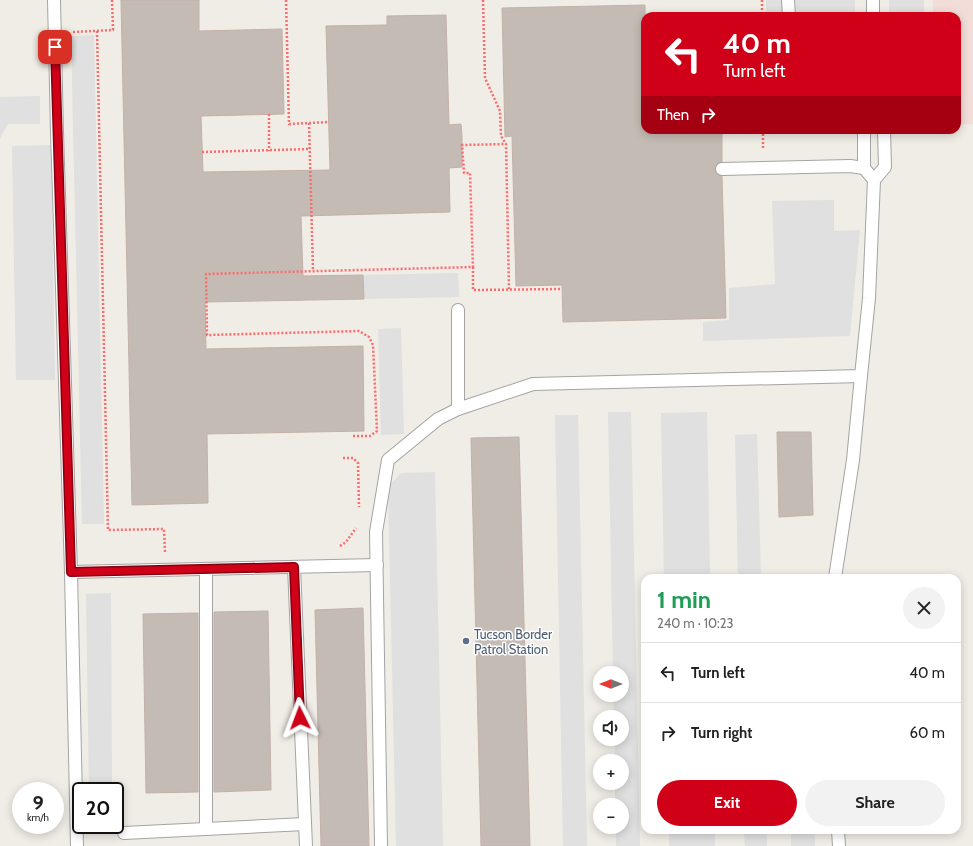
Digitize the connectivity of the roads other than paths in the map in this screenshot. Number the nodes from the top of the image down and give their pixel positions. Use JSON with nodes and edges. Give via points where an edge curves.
{"nodes":[{"id":1,"x":54,"y":0,"type":"edge"},
{"id":2,"x":788,"y":0,"type":"edge"},
{"id":3,"x":873,"y":0,"type":"edge"},
{"id":4,"x":788,"y":12,"type":"edge"},
{"id":5,"x":873,"y":12,"type":"edge"},
{"id":6,"x":864,"y":134,"type":"edge"},
{"id":7,"x":884,"y":134,"type":"edge"},
{"id":8,"x":864,"y":168,"type":"junction"},
{"id":9,"x":722,"y":169,"type":"dead end"},
{"id":10,"x":874,"y":180,"type":"junction"},
{"id":11,"x":458,"y":310,"type":"dead end"},
{"id":12,"x":861,"y":376,"type":"junction"},
{"id":13,"x":458,"y":409,"type":"junction"},
{"id":14,"x":377,"y":565,"type":"junction"},
{"id":15,"x":294,"y":567,"type":"junction"},
{"id":16,"x":206,"y":569,"type":"junction"},
{"id":17,"x":71,"y":572,"type":"junction"},
{"id":18,"x":836,"y":574,"type":"edge"},
{"id":19,"x":305,"y":824,"type":"junction"},
{"id":20,"x":206,"y":829,"type":"junction"},
{"id":21,"x":124,"y":833,"type":"dead end"},
{"id":22,"x":838,"y":834,"type":"edge"},
{"id":23,"x":77,"y":846,"type":"edge"},
{"id":24,"x":306,"y":846,"type":"edge"},
{"id":25,"x":381,"y":846,"type":"edge"},
{"id":26,"x":839,"y":846,"type":"edge"}],
"edges":[{"from":1,"to":17,"type":"lane"},
{"from":2,"to":4,"type":"lane"},
{"from":3,"to":5,"type":"lane"},
{"from":6,"to":8,"type":"lane"},
{"from":7,"to":10,"type":"lane","via":[[885,167]]},
{"from":8,"to":9,"type":"lane","via":[[850,166]]},
{"from":8,"to":10,"type":"lane"},
{"from":10,"to":12,"type":"lane","via":[[869,298]]},
{"from":11,"to":13,"type":"lane"},
{"from":12,"to":13,"type":"lane","via":[[533,384]]},
{"from":12,"to":18,"type":"lane"},
{"from":13,"to":14,"type":"lane","via":[[438,419],[388,460],[376,532]]},
{"from":14,"to":15,"type":"lane"},
{"from":14,"to":25,"type":"lane"},
{"from":15,"to":16,"type":"lane"},
{"from":15,"to":19,"type":"lane"},
{"from":16,"to":17,"type":"lane"},
{"from":16,"to":20,"type":"lane"},
{"from":17,"to":23,"type":"lane"},
{"from":19,"to":20,"type":"lane"},
{"from":19,"to":24,"type":"lane"},
{"from":20,"to":21,"type":"lane"},
{"from":22,"to":26,"type":"lane"}]}
